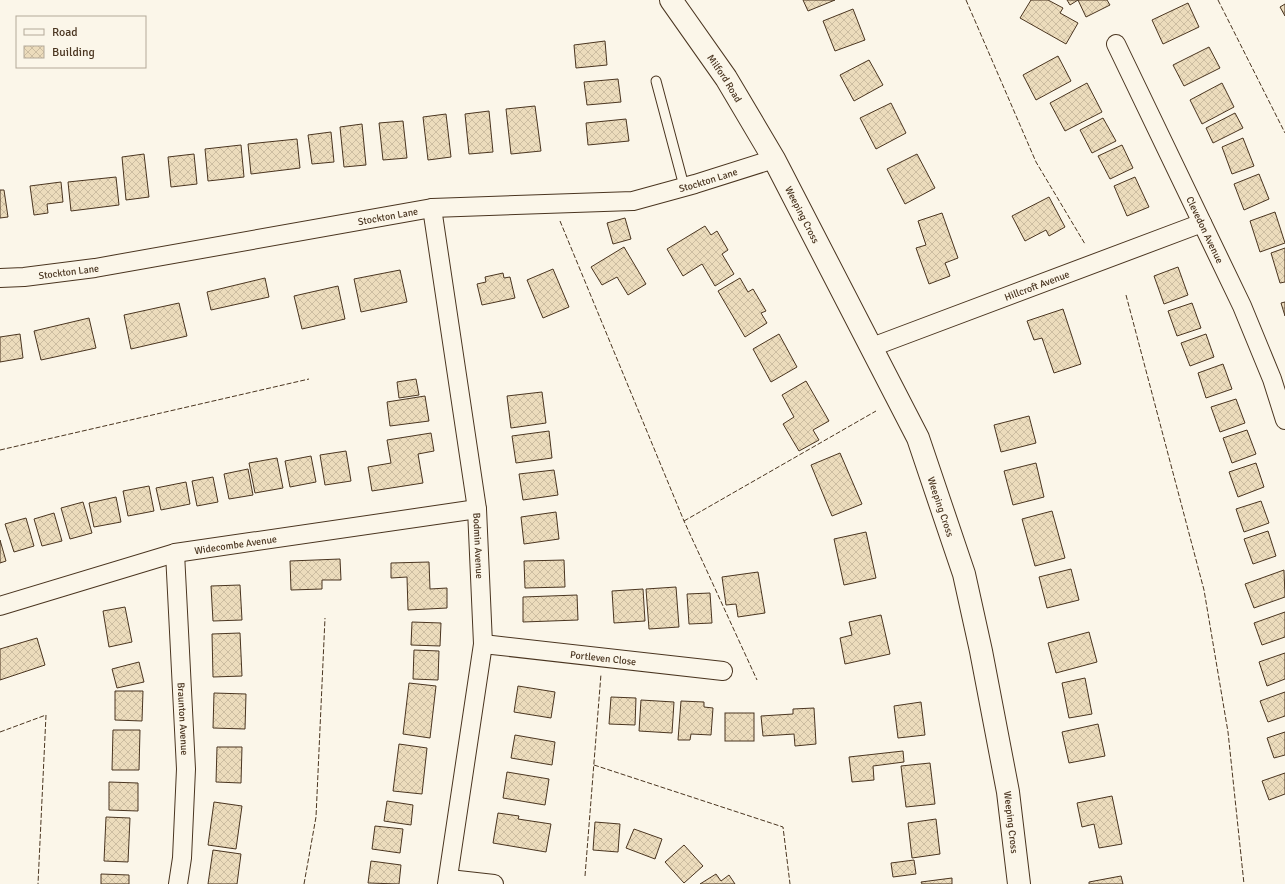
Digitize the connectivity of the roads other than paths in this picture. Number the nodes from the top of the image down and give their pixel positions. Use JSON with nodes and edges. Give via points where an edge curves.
{"nodes":[{"id":1,"x":672,"y":0,"type":"edge"},
{"id":2,"x":1116,"y":44,"type":"dead end"},
{"id":3,"x":656,"y":81,"type":"dead end"},
{"id":4,"x":774,"y":159,"type":"junction"},
{"id":5,"x":684,"y":186,"type":"junction"},
{"id":6,"x":432,"y":208,"type":"junction"},
{"id":7,"x":1202,"y":223,"type":"junction"},
{"id":8,"x":0,"y":278,"type":"edge"},
{"id":9,"x":872,"y":347,"type":"junction"},
{"id":10,"x":1285,"y":420,"type":"edge"},
{"id":11,"x":477,"y":509,"type":"junction"},
{"id":12,"x":175,"y":553,"type":"junction"},
{"id":13,"x":0,"y":606,"type":"edge"},
{"id":14,"x":482,"y":644,"type":"junction"},
{"id":15,"x":723,"y":671,"type":"dead end"},
{"id":16,"x":448,"y":882,"type":"edge"},
{"id":17,"x":178,"y":884,"type":"edge"},
{"id":18,"x":494,"y":884,"type":"edge"},
{"id":19,"x":1019,"y":884,"type":"edge"}],
"edges":[{"from":1,"to":4,"type":"highway","name":"Milford Road","via":[[734,91]]},
{"from":2,"to":7,"type":"street","name":"Clevedon Avenue"},
{"from":3,"to":5,"type":"lane"},
{"from":4,"to":5,"type":"street","name":"Stockton Lane"},
{"from":4,"to":9,"type":"highway","name":"Weeping Cross"},
{"from":5,"to":6,"type":"street","name":"Stockton Lane","via":[[633,201]]},
{"from":6,"to":8,"type":"street","name":"Stockton Lane","via":[[95,268]]},
{"from":6,"to":11,"type":"street","name":"Bodmin Avenue"},
{"from":7,"to":9,"type":"street","name":"Hillcroft Avenue"},
{"from":7,"to":10,"type":"street","name":"Clevedon Avenue","via":[[1242,306],[1272,379]]},
{"from":9,"to":19,"type":"highway","name":"Weeping Cross","via":[[918,438],[964,574],[1008,792]]},
{"from":11,"to":12,"type":"street","name":"Widecombe Avenue"},
{"from":11,"to":14,"type":"street","name":"Bodmin Avenue"},
{"from":12,"to":13,"type":"street","name":"Widecombe Avenue"},
{"from":12,"to":17,"type":"street","name":"Braunton Avenue","via":[[186,769],[182,858]]},
{"from":14,"to":15,"type":"street","name":"Portleven Close"},
{"from":14,"to":16,"type":"street","name":"Bodmin Avenue"},
{"from":16,"to":18,"type":"street"}]}
